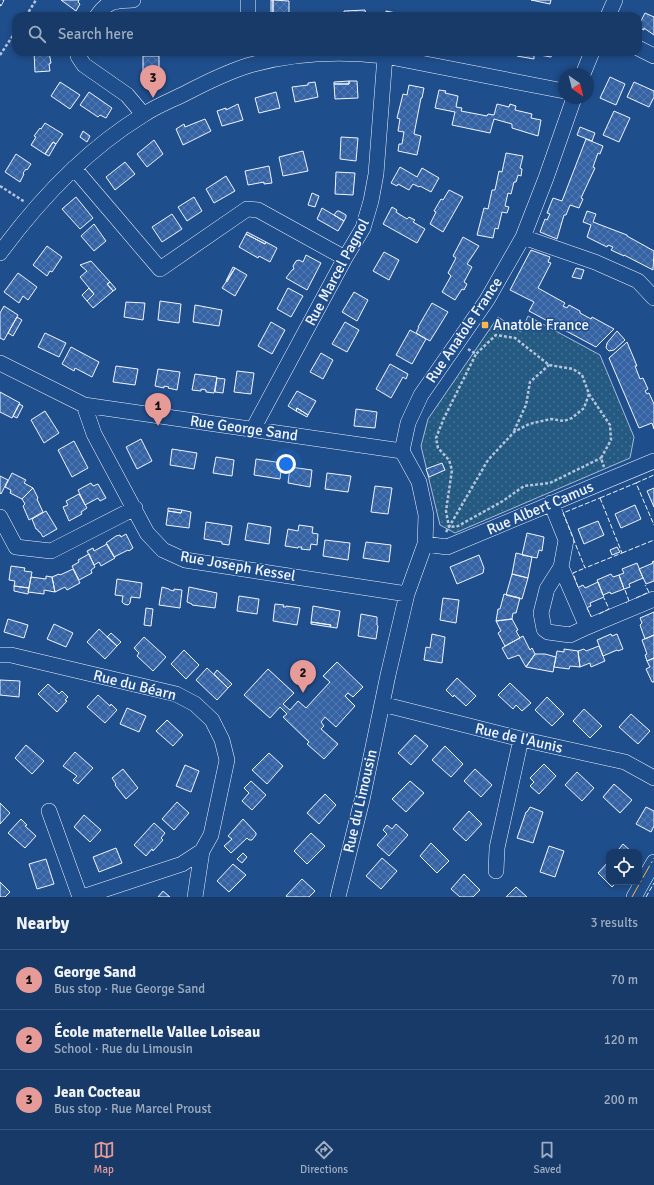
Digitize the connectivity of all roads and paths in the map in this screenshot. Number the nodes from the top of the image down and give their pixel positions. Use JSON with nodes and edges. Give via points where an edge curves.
{"nodes":[{"id":1,"x":36,"y":0,"type":"edge"},
{"id":2,"x":133,"y":0,"type":"edge"},
{"id":3,"x":248,"y":0,"type":"edge"},
{"id":4,"x":615,"y":0,"type":"edge"},
{"id":5,"x":28,"y":12,"type":"edge"},
{"id":6,"x":100,"y":12,"type":"edge"},
{"id":7,"x":248,"y":12,"type":"edge"},
{"id":8,"x":610,"y":12,"type":"edge"},
{"id":9,"x":12,"y":36,"type":"edge"},
{"id":10,"x":642,"y":50,"type":"edge"},
{"id":11,"x":0,"y":55,"type":"edge"},
{"id":12,"x":78,"y":56,"type":"edge"},
{"id":13,"x":299,"y":56,"type":"edge"},
{"id":14,"x":385,"y":56,"type":"joint"},
{"id":15,"x":590,"y":56,"type":"edge"},
{"id":16,"x":654,"y":56,"type":"edge"},
{"id":17,"x":250,"y":58,"type":"edge"},
{"id":18,"x":585,"y":68,"type":"edge"},
{"id":19,"x":558,"y":90,"type":"edge"},
{"id":20,"x":572,"y":104,"type":"edge"},
{"id":21,"x":143,"y":114,"type":"junction"},
{"id":22,"x":74,"y":168,"type":"junction"},
{"id":23,"x":0,"y":186,"type":"edge"},
{"id":24,"x":35,"y":209,"type":"junction"},
{"id":25,"x":523,"y":237,"type":"junction"},
{"id":26,"x":0,"y":253,"type":"edge"},
{"id":27,"x":345,"y":258,"type":"junction"},
{"id":28,"x":654,"y":298,"type":"edge"},
{"id":29,"x":458,"y":341,"type":"junction"},
{"id":30,"x":476,"y":354,"type":"junction"},
{"id":31,"x":0,"y":363,"type":"edge"},
{"id":32,"x":549,"y":365,"type":"junction"},
{"id":33,"x":589,"y":394,"type":"junction"},
{"id":34,"x":84,"y":405,"type":"junction"},
{"id":35,"x":253,"y":429,"type":"junction"},
{"id":36,"x":514,"y":432,"type":"junction"},
{"id":37,"x":402,"y":451,"type":"junction"},
{"id":38,"x":601,"y":458,"type":"junction"},
{"id":39,"x":654,"y":460,"type":"edge"},
{"id":40,"x":608,"y":478,"type":"junction"},
{"id":41,"x":551,"y":503,"type":"junction"},
{"id":42,"x":135,"y":508,"type":"junction"},
{"id":43,"x":0,"y":517,"type":"edge"},
{"id":44,"x":449,"y":526,"type":"junction"},
{"id":45,"x":431,"y":545,"type":"junction"},
{"id":46,"x":561,"y":567,"type":"junction"},
{"id":47,"x":408,"y":594,"type":"junction"},
{"id":48,"x":654,"y":599,"type":"edge"},
{"id":49,"x":587,"y":627,"type":"junction"},
{"id":50,"x":0,"y":655,"type":"edge"},
{"id":51,"x":382,"y":704,"type":"junction"},
{"id":52,"x":521,"y":739,"type":"junction"},
{"id":53,"x":654,"y":778,"type":"edge"},
{"id":54,"x":49,"y":811,"type":"dead end"},
{"id":55,"x":202,"y":851,"type":"junction"},
{"id":56,"x":654,"y":862,"type":"edge"},
{"id":57,"x":496,"y":871,"type":"dead end"},
{"id":58,"x":81,"y":897,"type":"edge"},
{"id":59,"x":195,"y":897,"type":"edge"},
{"id":60,"x":338,"y":897,"type":"edge"},
{"id":61,"x":634,"y":897,"type":"edge"}],
"edges":[{"from":1,"to":5,"type":"path"},
{"from":2,"to":6,"type":"street","via":[[115,1],[103,7]]},
{"from":3,"to":7,"type":"street"},
{"from":4,"to":8,"type":"street"},
{"from":9,"to":11,"type":"path"},
{"from":10,"to":16,"type":"street"},
{"from":12,"to":21,"type":"street","via":[[84,64],[127,95]]},
{"from":13,"to":17,"type":"street"},
{"from":14,"to":19,"type":"street"},
{"from":14,"to":27,"type":"street","name":"Rue Marcel Pagnol","via":[[376,174],[371,201],[363,228]]},
{"from":15,"to":18,"type":"street"},
{"from":17,"to":21,"type":"street"},
{"from":20,"to":25,"type":"street","name":"Rue Anatole France"},
{"from":21,"to":22,"type":"street"},
{"from":22,"to":24,"type":"street"},
{"from":22,"to":27,"type":"street","via":[[160,269],[247,208],[258,210]]},
{"from":23,"to":24,"type":"path"},
{"from":24,"to":26,"type":"street"},
{"from":25,"to":28,"type":"street","via":[[595,262],[638,281]]},
{"from":25,"to":29,"type":"street","name":"Rue Anatole France","via":[[487,300]]},
{"from":27,"to":35,"type":"street","name":"Rue Marcel Pagnol"},
{"from":29,"to":30,"type":"path"},
{"from":29,"to":37,"type":"street","name":"Rue Anatole France","via":[[421,395],[408,423]]},
{"from":30,"to":32,"type":"path","via":[[496,334],[515,338]]},
{"from":30,"to":44,"type":"path","via":[[436,438],[438,448],[452,470],[446,511]]},
{"from":31,"to":34,"type":"street","name":"Rue George Sand"},
{"from":32,"to":33,"type":"path","via":[[573,368],[582,375]]},
{"from":32,"to":36,"type":"path","via":[[530,382],[526,405]]},
{"from":33,"to":36,"type":"path","via":[[584,408],[572,418],[528,424]]},
{"from":33,"to":38,"type":"path","via":[[610,425],[611,440]]},
{"from":34,"to":35,"type":"street","name":"Rue George Sand"},
{"from":34,"to":42,"type":"street","name":"Rue Joseph Kessel","via":[[94,434]]},
{"from":35,"to":37,"type":"street","name":"Rue George Sand"},
{"from":36,"to":44,"type":"path","via":[[488,460]]},
{"from":37,"to":45,"type":"street","via":[[419,482]]},
{"from":38,"to":40,"type":"path"},
{"from":38,"to":44,"type":"path","via":[[550,483],[524,486],[458,526]]},
{"from":39,"to":40,"type":"street","name":"Rue Albert Camus"},
{"from":40,"to":41,"type":"street","name":"Rue Albert Camus"},
{"from":41,"to":45,"type":"street","name":"Rue Albert Camus","via":[[447,547]]},
{"from":41,"to":46,"type":"street","via":[[566,540]]},
{"from":42,"to":43,"type":"street","via":[[51,551],[16,547]]},
{"from":42,"to":47,"type":"street","name":"Rue Joseph Kessel","via":[[147,533],[163,550],[185,560]]},
{"from":44,"to":45,"type":"path"},
{"from":45,"to":47,"type":"street"},
{"from":46,"to":49,"type":"street"},
{"from":46,"to":49,"type":"street","via":[[548,589],[541,613],[544,629],[548,632],[570,634]]},
{"from":47,"to":51,"type":"street"},
{"from":48,"to":49,"type":"street"},
{"from":50,"to":55,"type":"street","name":"Rue du Béarn","via":[[11,655],[176,694],[195,704],[212,720],[222,740],[227,760],[211,834]]},
{"from":51,"to":52,"type":"street","name":"Rue de l'Aunis"},
{"from":51,"to":60,"type":"street","name":"Rue du Limousin"},
{"from":52,"to":53,"type":"street","name":"Rue de l'Aunis","via":[[625,762]]},
{"from":52,"to":57,"type":"street","via":[[497,848]]},
{"from":54,"to":58,"type":"street"},
{"from":55,"to":58,"type":"street","name":"Rue du Béarn","via":[[182,864]]},
{"from":55,"to":59,"type":"street"},
{"from":56,"to":61,"type":"street"}]}
